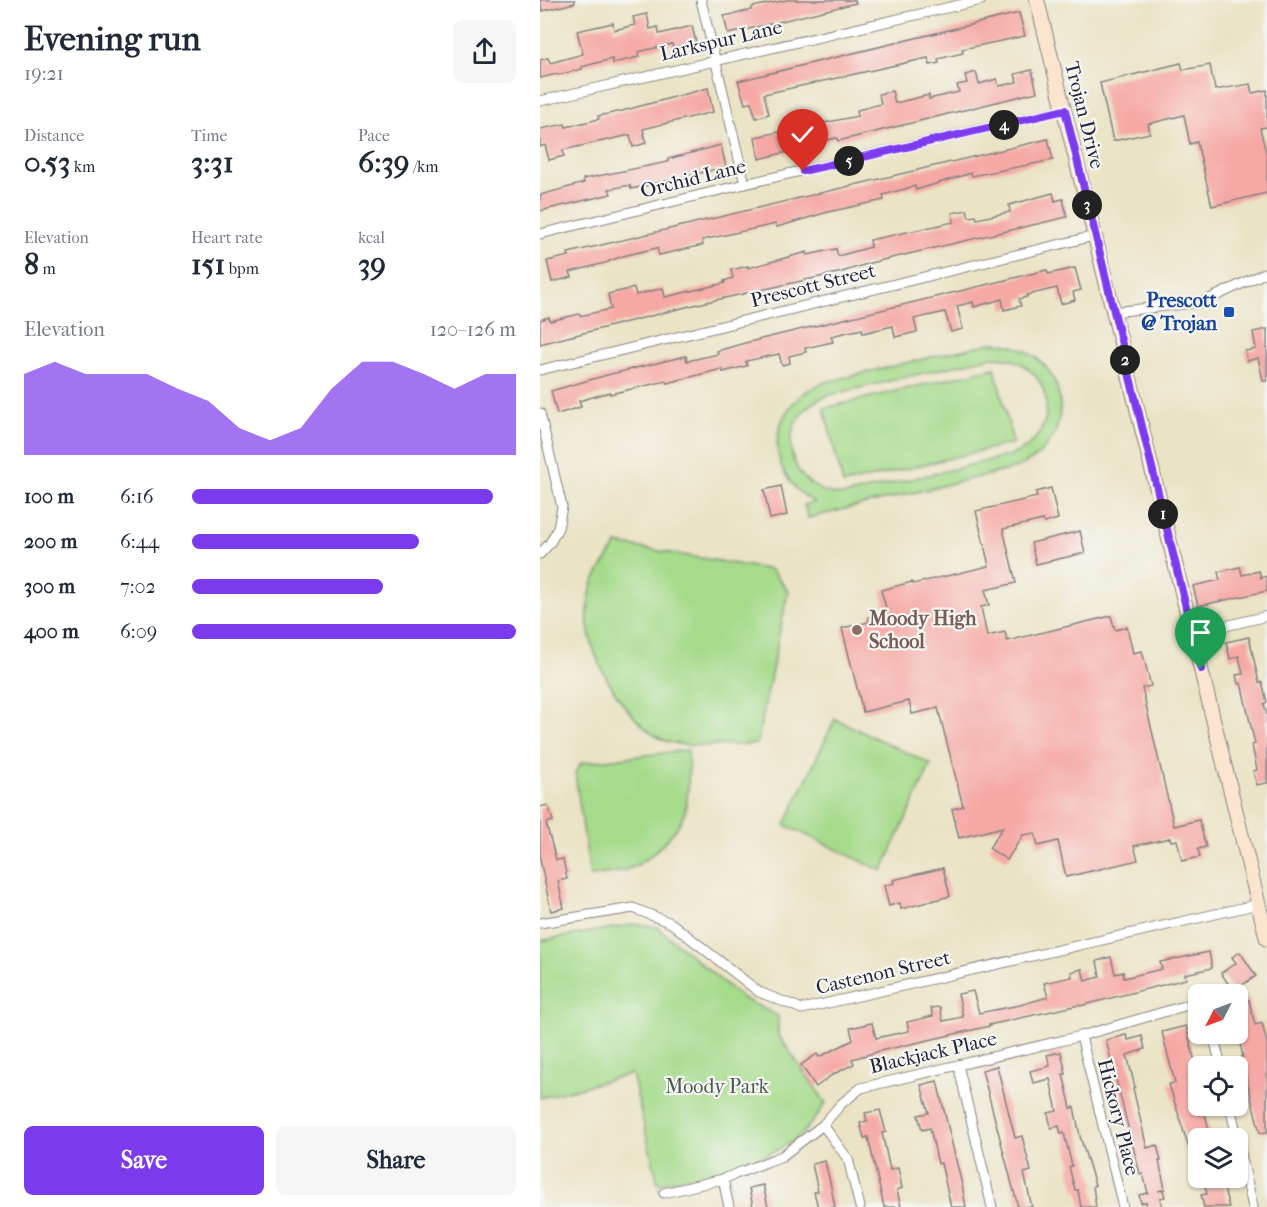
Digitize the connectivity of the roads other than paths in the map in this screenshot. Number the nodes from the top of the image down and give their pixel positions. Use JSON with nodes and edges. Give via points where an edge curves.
{"nodes":[{"id":1,"x":701,"y":0,"type":"edge"},
{"id":2,"x":981,"y":0,"type":"edge"},
{"id":3,"x":1037,"y":0,"type":"edge"},
{"id":4,"x":715,"y":60,"type":"junction"},
{"id":5,"x":540,"y":101,"type":"edge"},
{"id":6,"x":1065,"y":110,"type":"junction"},
{"id":7,"x":745,"y":184,"type":"junction"},
{"id":8,"x":540,"y":234,"type":"edge"},
{"id":9,"x":1095,"y":236,"type":"junction"},
{"id":10,"x":1267,"y":272,"type":"edge"},
{"id":11,"x":1113,"y":312,"type":"junction"},
{"id":12,"x":540,"y":370,"type":"edge"},
{"id":13,"x":540,"y":413,"type":"edge"},
{"id":14,"x":540,"y":554,"type":"edge"},
{"id":15,"x":1267,"y":616,"type":"edge"},
{"id":16,"x":1192,"y":634,"type":"junction"},
{"id":17,"x":1258,"y":904,"type":"junction"},
{"id":18,"x":540,"y":923,"type":"edge"},
{"id":19,"x":1267,"y":939,"type":"edge"},
{"id":20,"x":1188,"y":1005,"type":"edge"},
{"id":21,"x":1081,"y":1036,"type":"junction"},
{"id":22,"x":958,"y":1065,"type":"junction"},
{"id":23,"x":1232,"y":1116,"type":"edge"},
{"id":24,"x":823,"y":1125,"type":"junction"},
{"id":25,"x":723,"y":1179,"type":"junction"},
{"id":26,"x":664,"y":1193,"type":"dead end"},
{"id":27,"x":729,"y":1207,"type":"edge"},
{"id":28,"x":860,"y":1207,"type":"edge"},
{"id":29,"x":992,"y":1207,"type":"edge"},
{"id":30,"x":1123,"y":1207,"type":"edge"},
{"id":31,"x":1253,"y":1207,"type":"edge"}],
"edges":[{"from":1,"to":4,"type":"street"},
{"from":2,"to":4,"type":"street","name":"Larkspur Lane"},
{"from":3,"to":6,"type":"street","name":"Trojan Drive"},
{"from":4,"to":5,"type":"street","name":"Larkspur Lane"},
{"from":4,"to":7,"type":"street"},
{"from":6,"to":7,"type":"street","name":"Orchid Lane"},
{"from":6,"to":9,"type":"street","name":"Trojan Drive"},
{"from":7,"to":8,"type":"street","name":"Orchid Lane"},
{"from":9,"to":11,"type":"street","name":"Trojan Drive"},
{"from":9,"to":12,"type":"street","name":"Prescott Street"},
{"from":10,"to":11,"type":"street","via":[[1203,302]]},
{"from":11,"to":16,"type":"street","name":"Trojan Drive"},
{"from":13,"to":14,"type":"street","via":[[562,507],[558,528]]},
{"from":15,"to":16,"type":"street"},
{"from":16,"to":17,"type":"street","name":"Trojan Drive"},
{"from":17,"to":18,"type":"street","name":"Castenon Street","via":[[802,1009],[759,992],[671,923],[633,908]]},
{"from":17,"to":19,"type":"street","name":"Trojan Drive"},
{"from":20,"to":21,"type":"street","name":"Blackjack Place"},
{"from":21,"to":22,"type":"street","name":"Blackjack Place"},
{"from":21,"to":30,"type":"street","name":"Hickory Place"},
{"from":22,"to":24,"type":"street","name":"Blackjack Place","via":[[861,1088]]},
{"from":22,"to":29,"type":"street"},
{"from":23,"to":31,"type":"street"},
{"from":24,"to":25,"type":"street","name":"Blackjack Place","via":[[782,1156]]},
{"from":24,"to":28,"type":"street","via":[[848,1159]]},
{"from":25,"to":26,"type":"street","name":"Blackjack Place"},
{"from":25,"to":27,"type":"street"}]}
